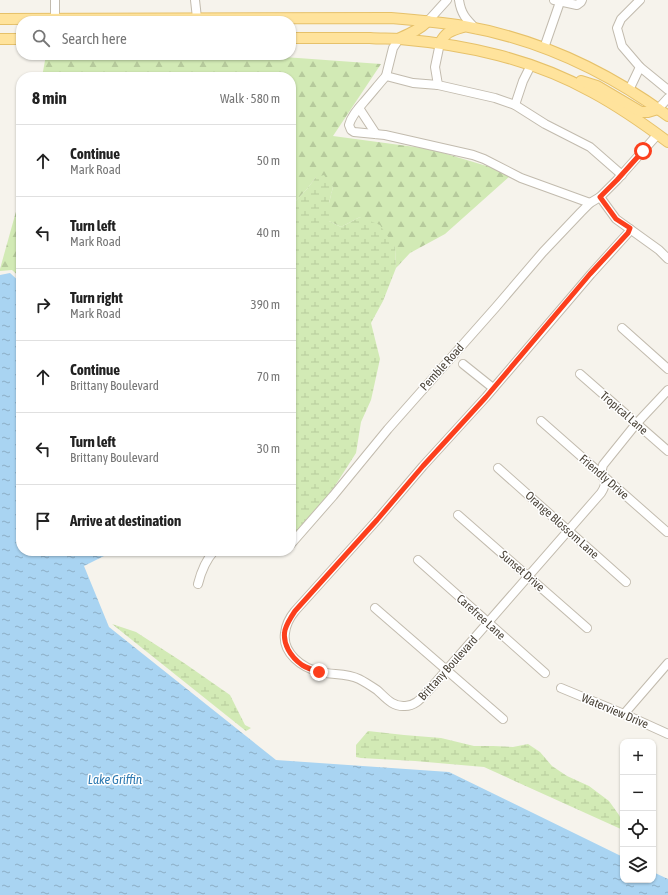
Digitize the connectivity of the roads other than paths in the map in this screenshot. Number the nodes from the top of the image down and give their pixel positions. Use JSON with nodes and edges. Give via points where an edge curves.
{"nodes":[{"id":1,"x":55,"y":0,"type":"edge"},
{"id":2,"x":195,"y":0,"type":"edge"},
{"id":3,"x":447,"y":0,"type":"edge"},
{"id":4,"x":459,"y":0,"type":"edge"},
{"id":5,"x":582,"y":0,"type":"edge"},
{"id":6,"x":640,"y":0,"type":"edge"},
{"id":7,"x":557,"y":1,"type":"edge"},
{"id":8,"x":55,"y":16,"type":"edge"},
{"id":9,"x":197,"y":16,"type":"edge"},
{"id":10,"x":296,"y":18,"type":"edge"},
{"id":11,"x":0,"y":19,"type":"edge"},
{"id":12,"x":16,"y":19,"type":"edge"},
{"id":13,"x":428,"y":21,"type":"junction"},
{"id":14,"x":464,"y":26,"type":"junction"},
{"id":15,"x":476,"y":29,"type":"junction"},
{"id":16,"x":296,"y":38,"type":"edge"},
{"id":17,"x":0,"y":39,"type":"edge"},
{"id":18,"x":16,"y":39,"type":"edge"},
{"id":19,"x":399,"y":39,"type":"junction"},
{"id":20,"x":440,"y":43,"type":"junction"},
{"id":21,"x":544,"y":48,"type":"junction"},
{"id":22,"x":531,"y":65,"type":"junction"},
{"id":23,"x":640,"y":67,"type":"junction"},
{"id":24,"x":386,"y":76,"type":"junction"},
{"id":25,"x":569,"y":81,"type":"junction"},
{"id":26,"x":438,"y":85,"type":"junction"},
{"id":27,"x":629,"y":90,"type":"junction"},
{"id":28,"x":668,"y":90,"type":"edge"},
{"id":29,"x":668,"y":98,"type":"edge"},
{"id":30,"x":514,"y":105,"type":"junction"},
{"id":31,"x":359,"y":108,"type":"junction"},
{"id":32,"x":658,"y":109,"type":"junction"},
{"id":33,"x":668,"y":116,"type":"edge"},
{"id":34,"x":668,"y":131,"type":"edge"},
{"id":35,"x":376,"y":134,"type":"junction"},
{"id":36,"x":658,"y":134,"type":"junction"},
{"id":37,"x":668,"y":142,"type":"edge"},
{"id":38,"x":622,"y":175,"type":"junction"},
{"id":39,"x":600,"y":197,"type":"junction"},
{"id":40,"x":590,"y":203,"type":"junction"},
{"id":41,"x":630,"y":228,"type":"junction"},
{"id":42,"x":668,"y":259,"type":"edge"},
{"id":43,"x":622,"y":328,"type":"dead end"},
{"id":44,"x":463,"y":364,"type":"dead end"},
{"id":45,"x":668,"y":369,"type":"edge"},
{"id":46,"x":580,"y":374,"type":"dead end"},
{"id":47,"x":493,"y":388,"type":"junction"},
{"id":48,"x":668,"y":390,"type":"edge"},
{"id":49,"x":540,"y":421,"type":"dead end"},
{"id":50,"x":636,"y":424,"type":"junction"},
{"id":51,"x":668,"y":451,"type":"edge"},
{"id":52,"x":498,"y":468,"type":"dead end"},
{"id":53,"x":603,"y":476,"type":"junction"},
{"id":54,"x":458,"y":515,"type":"dead end"},
{"id":55,"x":568,"y":531,"type":"junction"},
{"id":56,"x":667,"y":532,"type":"dead end"},
{"id":57,"x":296,"y":538,"type":"edge"},
{"id":58,"x":210,"y":556,"type":"edge"},
{"id":59,"x":418,"y":560,"type":"dead end"},
{"id":60,"x":528,"y":576,"type":"junction"},
{"id":61,"x":626,"y":582,"type":"dead end"},
{"id":62,"x":198,"y":584,"type":"dead end"},
{"id":63,"x":375,"y":608,"type":"dead end"},
{"id":64,"x":488,"y":622,"type":"junction"},
{"id":65,"x":587,"y":628,"type":"dead end"},
{"id":66,"x":668,"y":663,"type":"edge"},
{"id":67,"x":446,"y":669,"type":"junction"},
{"id":68,"x":545,"y":673,"type":"dead end"},
{"id":69,"x":561,"y":688,"type":"dead end"},
{"id":70,"x":624,"y":714,"type":"junction"},
{"id":71,"x":503,"y":719,"type":"dead end"},
{"id":72,"x":668,"y":734,"type":"edge"}],
"edges":[{"from":1,"to":8,"type":"street"},
{"from":2,"to":9,"type":"street"},
{"from":3,"to":13,"type":"street"},
{"from":4,"to":15,"type":"street","via":[[464,16]]},
{"from":5,"to":7,"type":"street","via":[[577,5]]},
{"from":6,"to":23,"type":"street","via":[[621,19],[617,28],[622,46]]},
{"from":7,"to":21,"type":"street"},
{"from":10,"to":13,"type":"main road","via":[[391,18]]},
{"from":11,"to":12,"type":"main road"},
{"from":13,"to":14,"type":"main road"},
{"from":13,"to":19,"type":"main road","via":[[415,32]]},
{"from":14,"to":15,"type":"main road"},
{"from":14,"to":20,"type":"main road","via":[[449,31]]},
{"from":15,"to":21,"type":"main road"},
{"from":16,"to":19,"type":"main road"},
{"from":17,"to":18,"type":"main road"},
{"from":19,"to":20,"type":"main road"},
{"from":19,"to":24,"type":"street","via":[[393,48]]},
{"from":20,"to":22,"type":"main road","via":[[493,53]]},
{"from":20,"to":26,"type":"street","via":[[435,68]]},
{"from":21,"to":27,"type":"main road","via":[[578,62]]},
{"from":22,"to":25,"type":"main road"},
{"from":22,"to":30,"type":"street"},
{"from":23,"to":27,"type":"street"},
{"from":23,"to":28,"type":"street"},
{"from":24,"to":26,"type":"street","via":[[413,83]]},
{"from":24,"to":31,"type":"street"},
{"from":25,"to":32,"type":"main road","via":[[576,80],[598,86],[641,112]]},
{"from":25,"to":36,"type":"main road","via":[[611,103]]},
{"from":26,"to":30,"type":"street"},
{"from":27,"to":32,"type":"main road"},
{"from":29,"to":32,"type":"street"},
{"from":30,"to":38,"type":"street","via":[[590,147]]},
{"from":31,"to":35,"type":"street"},
{"from":31,"to":35,"type":"street","via":[[350,121],[351,130]]},
{"from":32,"to":33,"type":"main road"},
{"from":34,"to":36,"type":"main road"},
{"from":35,"to":40,"type":"street","via":[[484,159],[521,178]]},
{"from":36,"to":37,"type":"main road"},
{"from":36,"to":38,"type":"street","name":"Pemble Road"},
{"from":38,"to":39,"type":"street","name":"Pemble Road"},
{"from":39,"to":40,"type":"street","name":"Pemble Road"},
{"from":39,"to":41,"type":"street","via":[[616,219]]},
{"from":40,"to":57,"type":"street","name":"Pemble Road","via":[[543,252]]},
{"from":41,"to":42,"type":"street"},
{"from":41,"to":47,"type":"street","name":"Brittany Boulevard"},
{"from":43,"to":45,"type":"street"},
{"from":44,"to":47,"type":"street"},
{"from":46,"to":50,"type":"street","name":"Tropical Lane"},
{"from":47,"to":67,"type":"street","name":"Brittany Boulevard","via":[[295,611],[285,632],[287,648],[302,665],[319,672],[357,678],[398,706],[411,706],[416,703]]},
{"from":48,"to":50,"type":"street","name":"Brittany Boulevard"},
{"from":49,"to":53,"type":"street","name":"Friendly Drive"},
{"from":50,"to":51,"type":"street","name":"Tropical Lane"},
{"from":50,"to":53,"type":"street","name":"Brittany Boulevard","via":[[603,465]]},
{"from":52,"to":55,"type":"street","name":"Orange Blossom Lane"},
{"from":53,"to":55,"type":"street","name":"Brittany Boulevard","via":[[606,482],[602,492]]},
{"from":53,"to":56,"type":"street","name":"Friendly Drive"},
{"from":54,"to":60,"type":"street","name":"Sunset Drive"},
{"from":55,"to":60,"type":"street","name":"Brittany Boulevard"},
{"from":55,"to":61,"type":"street","name":"Orange Blossom Lane"},
{"from":58,"to":62,"type":"street"},
{"from":59,"to":64,"type":"street","name":"Carefree Lane"},
{"from":60,"to":64,"type":"street","name":"Brittany Boulevard"},
{"from":60,"to":65,"type":"street","name":"Sunset Drive"},
{"from":63,"to":67,"type":"street"},
{"from":64,"to":67,"type":"street","name":"Brittany Boulevard"},
{"from":64,"to":68,"type":"street","name":"Carefree Lane"},
{"from":66,"to":70,"type":"street"},
{"from":67,"to":71,"type":"street"},
{"from":69,"to":70,"type":"street","name":"Waterview Drive"},
{"from":70,"to":72,"type":"street","name":"Waterview Drive"}]}
